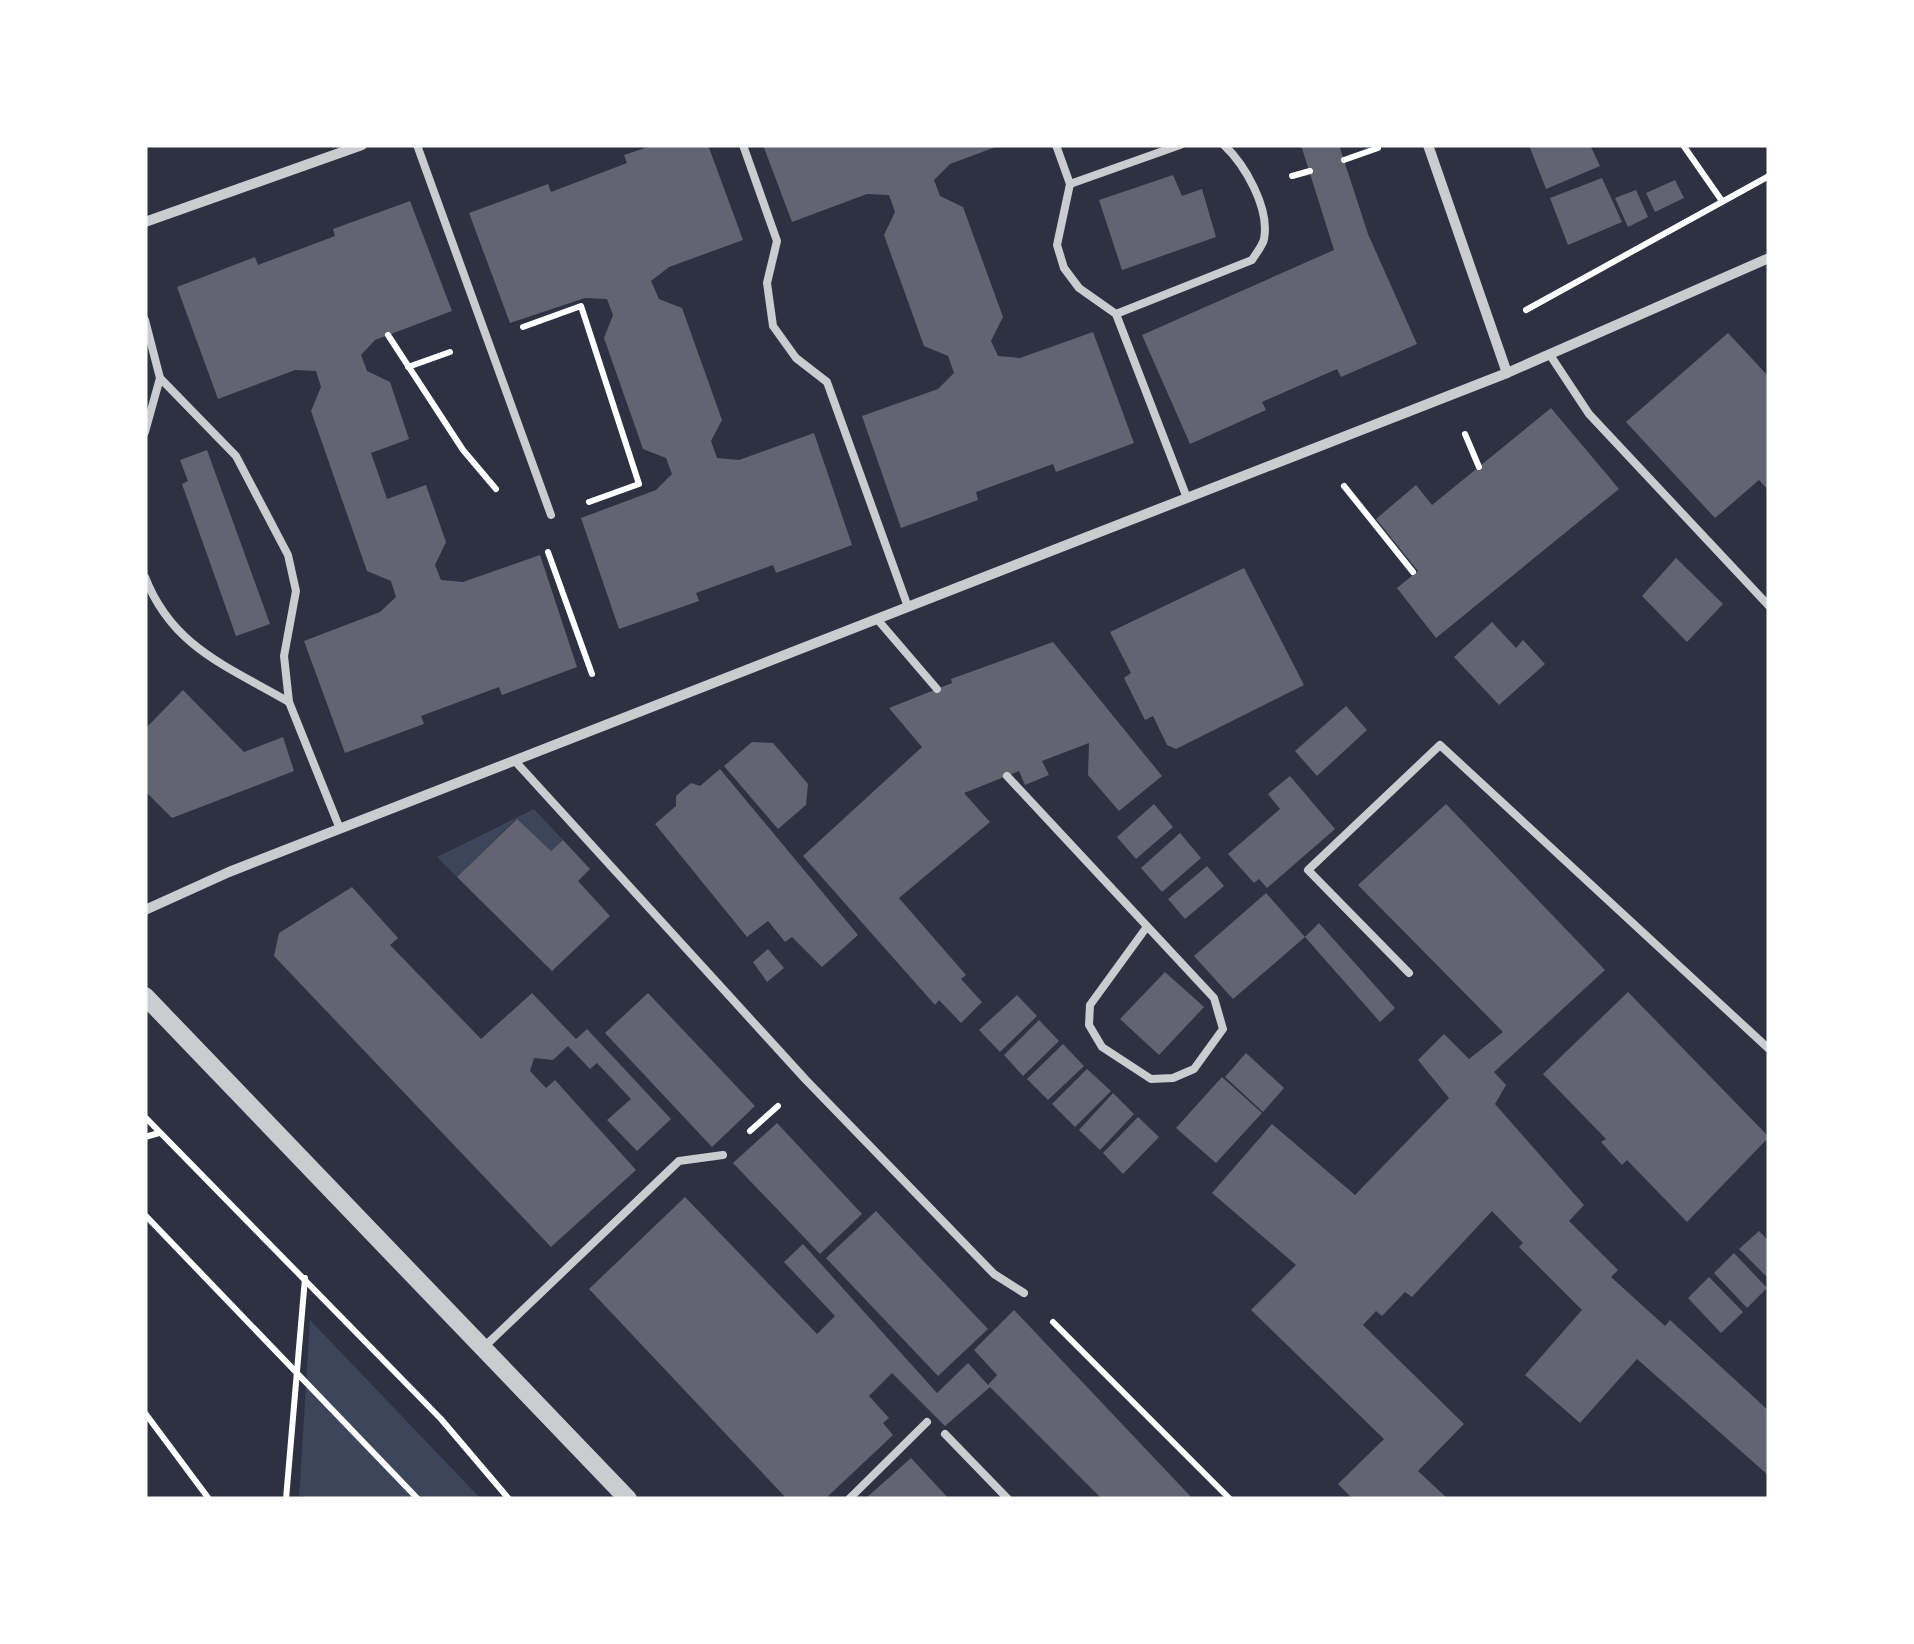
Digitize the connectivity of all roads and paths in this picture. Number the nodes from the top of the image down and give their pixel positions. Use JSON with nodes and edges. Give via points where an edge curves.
{"nodes":[{"id":1,"x":362,"y":145,"type":"edge"},
{"id":2,"x":417,"y":145,"type":"edge"},
{"id":3,"x":743,"y":145,"type":"edge"},
{"id":4,"x":1056,"y":145,"type":"edge"},
{"id":5,"x":1180,"y":145,"type":"edge"},
{"id":6,"x":1224,"y":145,"type":"edge"},
{"id":7,"x":1428,"y":145,"type":"edge"},
{"id":8,"x":1683,"y":145,"type":"edge"},
{"id":9,"x":1378,"y":148,"type":"dead end"},
{"id":10,"x":1344,"y":160,"type":"dead end"},
{"id":11,"x":1769,"y":176,"type":"edge"},
{"id":12,"x":1070,"y":184,"type":"junction"},
{"id":13,"x":1722,"y":202,"type":"junction"},
{"id":14,"x":145,"y":222,"type":"edge"},
{"id":15,"x":1769,"y":258,"type":"edge"},
{"id":16,"x":1116,"y":314,"type":"junction"},
{"id":17,"x":145,"y":320,"type":"edge"},
{"id":18,"x":1492,"y":329,"type":"junction"},
{"id":19,"x":488,"y":339,"type":"junction"},
{"id":20,"x":1550,"y":355,"type":"junction"},
{"id":21,"x":408,"y":367,"type":"dead end"},
{"id":22,"x":1507,"y":373,"type":"junction"},
{"id":23,"x":160,"y":378,"type":"junction"},
{"id":24,"x":145,"y":432,"type":"edge"},
{"id":25,"x":1465,"y":432,"type":"dead end"},
{"id":26,"x":1479,"y":467,"type":"dead end"},
{"id":27,"x":1344,"y":486,"type":"dead end"},
{"id":28,"x":1187,"y":498,"type":"junction"},
{"id":29,"x":551,"y":516,"type":"joint"},
{"id":30,"x":1413,"y":572,"type":"dead end"},
{"id":31,"x":145,"y":577,"type":"edge"},
{"id":32,"x":1769,"y":606,"type":"edge"},
{"id":33,"x":908,"y":607,"type":"junction"},
{"id":34,"x":877,"y":620,"type":"junction"},
{"id":35,"x":937,"y":689,"type":"dead end"},
{"id":36,"x":289,"y":702,"type":"junction"},
{"id":37,"x":515,"y":761,"type":"junction"},
{"id":38,"x":1008,"y":776,"type":"dead end"},
{"id":39,"x":340,"y":829,"type":"junction"},
{"id":40,"x":145,"y":910,"type":"edge"},
{"id":41,"x":1146,"y":928,"type":"junction"},
{"id":42,"x":1409,"y":972,"type":"dead end"},
{"id":43,"x":145,"y":996,"type":"edge"},
{"id":44,"x":1769,"y":1049,"type":"edge"},
{"id":45,"x":806,"y":1080,"type":"junction"},
{"id":46,"x":145,"y":1117,"type":"edge"},
{"id":47,"x":158,"y":1132,"type":"junction"},
{"id":48,"x":145,"y":1138,"type":"edge"},
{"id":49,"x":723,"y":1155,"type":"joint"},
{"id":50,"x":145,"y":1215,"type":"edge"},
{"id":51,"x":306,"y":1278,"type":"junction"},
{"id":52,"x":1024,"y":1293,"type":"joint"},
{"id":53,"x":483,"y":1348,"type":"junction"},
{"id":54,"x":295,"y":1370,"type":"junction"},
{"id":55,"x":145,"y":1414,"type":"edge"},
{"id":56,"x":927,"y":1422,"type":"dead end"},
{"id":57,"x":945,"y":1434,"type":"dead end"},
{"id":58,"x":209,"y":1499,"type":"edge"},
{"id":59,"x":286,"y":1499,"type":"edge"},
{"id":60,"x":418,"y":1499,"type":"edge"},
{"id":61,"x":509,"y":1499,"type":"edge"},
{"id":62,"x":628,"y":1499,"type":"edge"},
{"id":63,"x":849,"y":1499,"type":"edge"},
{"id":64,"x":1008,"y":1499,"type":"edge"},
{"id":65,"x":1230,"y":1499,"type":"edge"}],
"edges":[{"from":1,"to":14,"type":"street"},
{"from":2,"to":19,"type":"lane"},
{"from":3,"to":33,"type":"lane","via":[[776,241],[767,283],[773,326],[796,358],[827,382]]},
{"from":4,"to":12,"type":"lane"},
{"from":5,"to":12,"type":"lane"},
{"from":6,"to":16,"type":"lane","via":[[1242,162],[1259,203],[1264,239],[1252,260]]},
{"from":7,"to":18,"type":"street"},
{"from":8,"to":13,"type":"path"},
{"from":9,"to":10,"type":"path"},
{"from":11,"to":13,"type":"path"},
{"from":12,"to":16,"type":"lane","via":[[1057,245],[1064,268],[1079,288]]},
{"from":13,"to":18,"type":"path"},
{"from":15,"to":20,"type":"street"},
{"from":16,"to":28,"type":"lane"},
{"from":17,"to":23,"type":"lane"},
{"from":18,"to":22,"type":"street"},
{"from":19,"to":21,"type":"path"},
{"from":19,"to":29,"type":"lane"},
{"from":19,"to":29,"type":"path","via":[[581,306],[639,484]]},
{"from":20,"to":22,"type":"street"},
{"from":20,"to":32,"type":"lane","via":[[1589,414]]},
{"from":22,"to":28,"type":"street"},
{"from":23,"to":24,"type":"lane"},
{"from":23,"to":36,"type":"lane","via":[[236,456],[288,554],[296,592],[284,656]]},
{"from":25,"to":26,"type":"path"},
{"from":27,"to":30,"type":"path"},
{"from":28,"to":33,"type":"street"},
{"from":31,"to":36,"type":"lane","via":[[158,610],[186,642]]},
{"from":33,"to":34,"type":"street"},
{"from":34,"to":35,"type":"lane"},
{"from":34,"to":37,"type":"street"},
{"from":36,"to":39,"type":"lane"},
{"from":37,"to":39,"type":"street"},
{"from":37,"to":45,"type":"lane"},
{"from":38,"to":41,"type":"lane"},
{"from":39,"to":40,"type":"street"},
{"from":41,"to":41,"type":"lane","via":[[1221,1013],[1223,1029],[1212,1048],[1194,1069],[1173,1078],[1151,1080],[1102,1047],[1089,1025],[1090,1004]]},
{"from":42,"to":44,"type":"lane","via":[[1308,870],[1440,746]]},
{"from":43,"to":53,"type":"street"},
{"from":45,"to":49,"type":"path"},
{"from":45,"to":52,"type":"lane","via":[[994,1274]]},
{"from":46,"to":47,"type":"path"},
{"from":47,"to":48,"type":"path"},
{"from":47,"to":51,"type":"path"},
{"from":49,"to":53,"type":"lane","via":[[679,1161]]},
{"from":50,"to":54,"type":"path"},
{"from":51,"to":54,"type":"path"},
{"from":51,"to":61,"type":"path"},
{"from":52,"to":65,"type":"path"},
{"from":53,"to":62,"type":"street"},
{"from":54,"to":59,"type":"path"},
{"from":54,"to":60,"type":"path"},
{"from":55,"to":58,"type":"path"},
{"from":56,"to":63,"type":"lane"},
{"from":57,"to":64,"type":"lane"}]}
